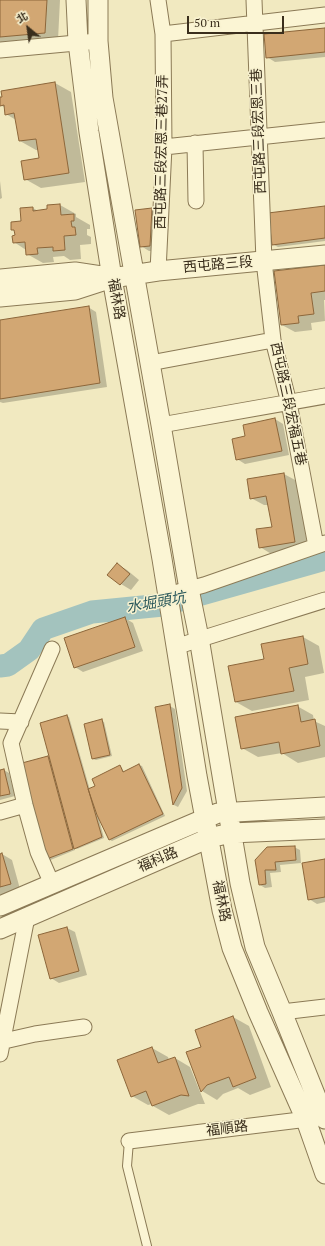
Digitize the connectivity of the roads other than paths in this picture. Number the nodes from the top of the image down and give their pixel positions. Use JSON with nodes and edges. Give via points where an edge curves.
{"nodes":[{"id":1,"x":76,"y":0,"type":"edge"},
{"id":2,"x":98,"y":0,"type":"edge"},
{"id":3,"x":158,"y":0,"type":"edge"},
{"id":4,"x":254,"y":0,"type":"edge"},
{"id":5,"x":325,"y":15,"type":"edge"},
{"id":6,"x":255,"y":22,"type":"junction"},
{"id":7,"x":163,"y":34,"type":"junction"},
{"id":8,"x":98,"y":41,"type":"junction"},
{"id":9,"x":78,"y":42,"type":"junction"},
{"id":10,"x":0,"y":50,"type":"edge"},
{"id":11,"x":325,"y":130,"type":"edge"},
{"id":12,"x":260,"y":136,"type":"junction"},
{"id":13,"x":195,"y":143,"type":"junction"},
{"id":14,"x":164,"y":146,"type":"junction"},
{"id":15,"x":196,"y":201,"type":"dead end"},
{"id":16,"x":325,"y":255,"type":"edge"},
{"id":17,"x":264,"y":262,"type":"junction"},
{"id":18,"x":158,"y":270,"type":"junction"},
{"id":19,"x":134,"y":275,"type":"junction"},
{"id":20,"x":112,"y":278,"type":"junction"},
{"id":21,"x":0,"y":279,"type":"edge"},
{"id":22,"x":0,"y":297,"type":"edge"},
{"id":23,"x":273,"y":340,"type":"junction"},
{"id":24,"x":150,"y":363,"type":"junction"},
{"id":25,"x":325,"y":396,"type":"edge"},
{"id":26,"x":289,"y":403,"type":"junction"},
{"id":27,"x":161,"y":425,"type":"junction"},
{"id":28,"x":321,"y":544,"type":"edge"},
{"id":29,"x":190,"y":598,"type":"junction"},
{"id":30,"x":325,"y":600,"type":"edge"},
{"id":31,"x":168,"y":603,"type":"junction"},
{"id":32,"x":199,"y":638,"type":"junction"},
{"id":33,"x":175,"y":647,"type":"junction"},
{"id":34,"x":52,"y":649,"type":"dead end"},
{"id":35,"x":0,"y":721,"type":"edge"},
{"id":36,"x":21,"y":722,"type":"junction"},
{"id":37,"x":25,"y":805,"type":"junction"},
{"id":38,"x":325,"y":807,"type":"edge"},
{"id":39,"x":0,"y":812,"type":"edge"},
{"id":40,"x":228,"y":812,"type":"junction"},
{"id":41,"x":205,"y":818,"type":"junction"},
{"id":42,"x":325,"y":829,"type":"edge"},
{"id":43,"x":231,"y":833,"type":"junction"},
{"id":44,"x":209,"y":838,"type":"junction"},
{"id":45,"x":52,"y":884,"type":"junction"},
{"id":46,"x":0,"y":906,"type":"edge"},
{"id":47,"x":27,"y":917,"type":"junction"},
{"id":48,"x":0,"y":929,"type":"edge"},
{"id":49,"x":325,"y":1007,"type":"edge"},
{"id":50,"x":282,"y":1012,"type":"junction"},
{"id":51,"x":84,"y":1027,"type":"dead end"},
{"id":52,"x":1,"y":1046,"type":"edge"},
{"id":53,"x":325,"y":1117,"type":"edge"},
{"id":54,"x":306,"y":1120,"type":"junction"},
{"id":55,"x":129,"y":1141,"type":"joint"},
{"id":56,"x":325,"y":1174,"type":"edge"},
{"id":57,"x":148,"y":1246,"type":"edge"}],
"edges":[{"from":1,"to":9,"type":"street","name":"福林路"},
{"from":2,"to":8,"type":"street","name":"福林路"},
{"from":3,"to":7,"type":"street","name":"西屯路三段宏恩三巷27弄"},
{"from":4,"to":6,"type":"street","name":"西屯路三段宏恩三巷"},
{"from":5,"to":6,"type":"street"},
{"from":6,"to":7,"type":"street"},
{"from":6,"to":12,"type":"street","name":"西屯路三段宏恩三巷"},
{"from":7,"to":14,"type":"street","name":"西屯路三段宏恩三巷27弄"},
{"from":8,"to":9,"type":"street"},
{"from":8,"to":19,"type":"street","name":"福林路","via":[[103,98]]},
{"from":9,"to":10,"type":"street"},
{"from":9,"to":20,"type":"street","name":"福林路"},
{"from":11,"to":12,"type":"street"},
{"from":12,"to":13,"type":"street"},
{"from":12,"to":17,"type":"street","name":"西屯路三段宏恩三巷"},
{"from":13,"to":14,"type":"street"},
{"from":13,"to":15,"type":"street"},
{"from":14,"to":18,"type":"street","name":"西屯路三段宏恩三巷27弄"},
{"from":16,"to":17,"type":"street","name":"西屯路三段"},
{"from":17,"to":18,"type":"street","name":"西屯路三段"},
{"from":17,"to":23,"type":"street","name":"西屯路三段宏福五巷"},
{"from":18,"to":19,"type":"street","name":"西屯路三段"},
{"from":19,"to":20,"type":"street","name":"西屯路三段"},
{"from":19,"to":24,"type":"street","name":"福林路"},
{"from":20,"to":21,"type":"street","name":"西屯路三段","via":[[75,272]]},
{"from":20,"to":22,"type":"street","name":"西屯路三段","via":[[75,290]]},
{"from":20,"to":31,"type":"street","name":"福林路"},
{"from":23,"to":24,"type":"street"},
{"from":23,"to":26,"type":"street","name":"西屯路三段宏福五巷"},
{"from":24,"to":27,"type":"street","name":"福林路"},
{"from":25,"to":26,"type":"street"},
{"from":26,"to":27,"type":"street"},
{"from":26,"to":28,"type":"street","name":"西屯路三段宏福五巷"},
{"from":27,"to":29,"type":"street","name":"福林路"},
{"from":28,"to":29,"type":"street"},
{"from":29,"to":31,"type":"street"},
{"from":29,"to":32,"type":"street","name":"福林路"},
{"from":30,"to":32,"type":"street"},
{"from":31,"to":33,"type":"street","name":"福林路"},
{"from":32,"to":33,"type":"street"},
{"from":32,"to":40,"type":"street","name":"福林路"},
{"from":33,"to":41,"type":"street","name":"福林路"},
{"from":34,"to":36,"type":"street"},
{"from":35,"to":36,"type":"street"},
{"from":36,"to":37,"type":"street","via":[[11,743]]},
{"from":37,"to":39,"type":"street"},
{"from":37,"to":45,"type":"street","via":[[38,852]]},
{"from":38,"to":40,"type":"street","name":"福科路"},
{"from":40,"to":41,"type":"street","name":"福科路"},
{"from":40,"to":43,"type":"street","name":"福林路"},
{"from":41,"to":44,"type":"street","name":"福林路"},
{"from":41,"to":45,"type":"street","name":"福科路"},
{"from":42,"to":43,"type":"street","name":"福科路"},
{"from":43,"to":44,"type":"street","name":"福科路"},
{"from":43,"to":50,"type":"street","name":"福林路","via":[[255,947]]},
{"from":44,"to":47,"type":"street","name":"福科路"},
{"from":44,"to":54,"type":"street","name":"福林路","via":[[222,910],[232,948]]},
{"from":45,"to":46,"type":"street","name":"福科路"},
{"from":47,"to":48,"type":"street","name":"福科路"},
{"from":47,"to":52,"type":"street"},
{"from":49,"to":50,"type":"street"},
{"from":50,"to":53,"type":"street","name":"福林路"},
{"from":51,"to":52,"type":"street","via":[[35,1034]]},
{"from":53,"to":54,"type":"street","name":"福順路"},
{"from":54,"to":55,"type":"street","name":"福順路"},
{"from":54,"to":56,"type":"street","name":"福林路"},
{"from":55,"to":57,"type":"lane","via":[[127,1166]]}]}
